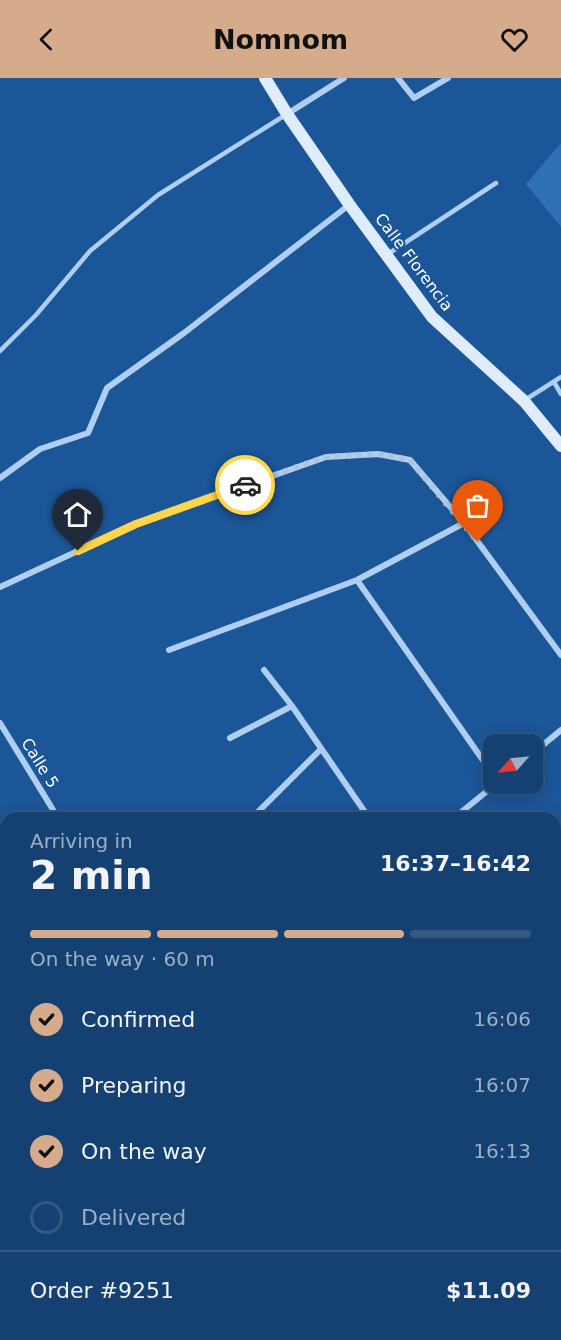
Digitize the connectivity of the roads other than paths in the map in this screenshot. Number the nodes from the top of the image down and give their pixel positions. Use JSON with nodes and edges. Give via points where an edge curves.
{"nodes":[{"id":1,"x":265,"y":78,"type":"edge"},
{"id":2,"x":344,"y":78,"type":"edge"},
{"id":3,"x":398,"y":78,"type":"edge"},
{"id":4,"x":448,"y":78,"type":"edge"},
{"id":5,"x":287,"y":114,"type":"junction"},
{"id":6,"x":496,"y":183,"type":"dead end"},
{"id":7,"x":350,"y":204,"type":"junction"},
{"id":8,"x":387,"y":255,"type":"junction"},
{"id":9,"x":0,"y":351,"type":"edge"},
{"id":10,"x":561,"y":377,"type":"edge"},
{"id":11,"x":554,"y":382,"type":"junction"},
{"id":12,"x":561,"y":394,"type":"edge"},
{"id":13,"x":524,"y":401,"type":"junction"},
{"id":14,"x":561,"y":446,"type":"edge"},
{"id":15,"x":0,"y":478,"type":"edge"},
{"id":16,"x":464,"y":524,"type":"junction"},
{"id":17,"x":357,"y":580,"type":"junction"},
{"id":18,"x":0,"y":587,"type":"edge"},
{"id":19,"x":169,"y":650,"type":"dead end"},
{"id":20,"x":561,"y":655,"type":"edge"},
{"id":21,"x":264,"y":670,"type":"dead end"},
{"id":22,"x":292,"y":706,"type":"junction"},
{"id":23,"x":0,"y":723,"type":"edge"},
{"id":24,"x":561,"y":730,"type":"edge"},
{"id":25,"x":230,"y":738,"type":"dead end"},
{"id":26,"x":543,"y":745,"type":"edge"},
{"id":27,"x":321,"y":749,"type":"junction"},
{"id":28,"x":483,"y":760,"type":"edge"},
{"id":29,"x":483,"y":794,"type":"edge"},
{"id":30,"x":54,"y":812,"type":"edge"},
{"id":31,"x":258,"y":812,"type":"edge"},
{"id":32,"x":363,"y":812,"type":"edge"},
{"id":33,"x":461,"y":812,"type":"edge"}],
"edges":[{"from":1,"to":5,"type":"street","name":"Calle Florencia"},
{"from":2,"to":5,"type":"street"},
{"from":3,"to":4,"type":"street","via":[[414,98]]},
{"from":5,"to":7,"type":"street","name":"Calle Florencia"},
{"from":5,"to":9,"type":"lane","via":[[158,195],[90,251]]},
{"from":6,"to":8,"type":"lane"},
{"from":7,"to":8,"type":"street","name":"Calle Florencia"},
{"from":7,"to":15,"type":"street","via":[[108,388],[88,432],[40,449]]},
{"from":8,"to":13,"type":"street","name":"Calle Florencia","via":[[432,317]]},
{"from":10,"to":11,"type":"lane"},
{"from":11,"to":12,"type":"lane"},
{"from":11,"to":13,"type":"lane"},
{"from":13,"to":14,"type":"street","name":"Calle Florencia"},
{"from":16,"to":17,"type":"street"},
{"from":16,"to":18,"type":"street","via":[[410,460],[378,454],[326,457],[136,524]]},
{"from":16,"to":20,"type":"street"},
{"from":17,"to":19,"type":"street"},
{"from":17,"to":28,"type":"street"},
{"from":21,"to":22,"type":"street"},
{"from":22,"to":25,"type":"street"},
{"from":22,"to":27,"type":"street"},
{"from":23,"to":30,"type":"street","name":"Calle 5"},
{"from":24,"to":26,"type":"street"},
{"from":27,"to":31,"type":"street"},
{"from":27,"to":32,"type":"street"},
{"from":29,"to":33,"type":"street"}]}
